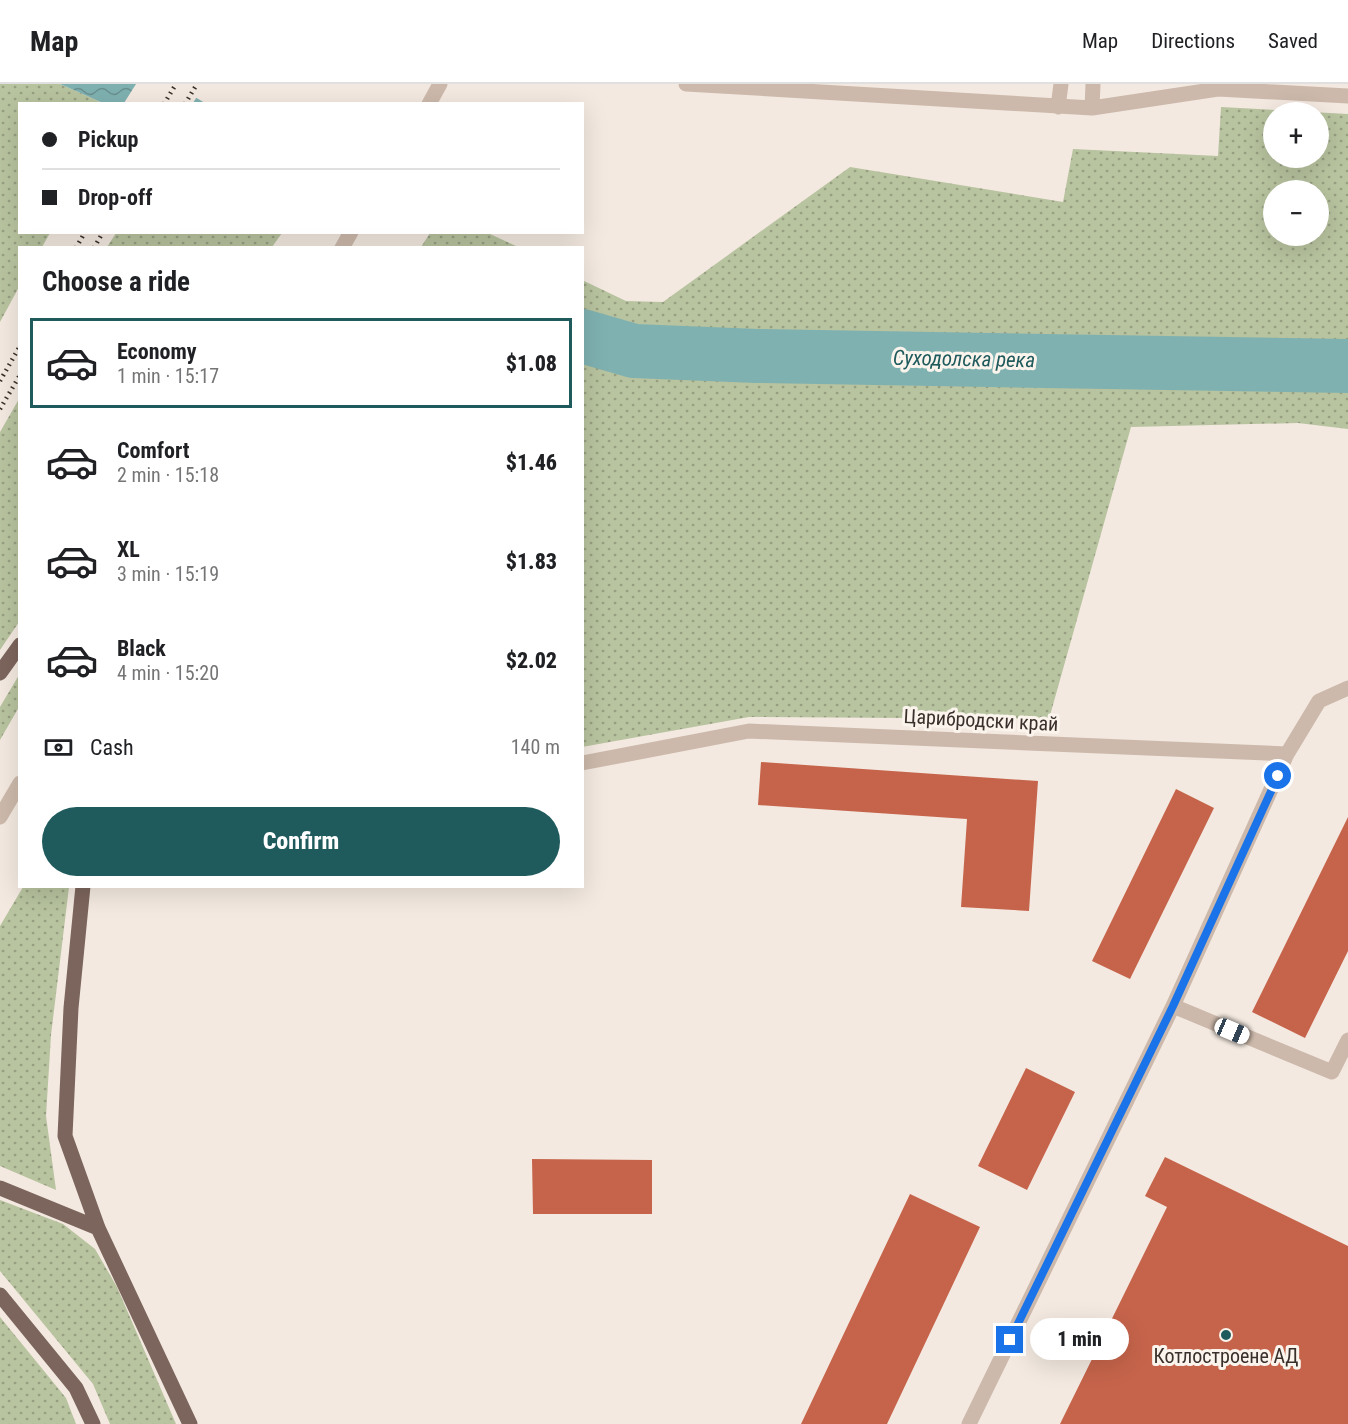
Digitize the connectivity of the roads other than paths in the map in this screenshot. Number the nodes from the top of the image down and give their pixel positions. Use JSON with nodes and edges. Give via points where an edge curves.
{"nodes":[{"id":1,"x":440,"y":84,"type":"edge"},
{"id":2,"x":686,"y":84,"type":"edge"},
{"id":3,"x":1061,"y":84,"type":"edge"},
{"id":4,"x":1093,"y":84,"type":"edge"},
{"id":5,"x":1348,"y":96,"type":"edge"},
{"id":6,"x":430,"y":102,"type":"edge"},
{"id":7,"x":1058,"y":107,"type":"junction"},
{"id":8,"x":1092,"y":108,"type":"junction"},
{"id":9,"x":18,"y":648,"type":"edge"},
{"id":10,"x":0,"y":672,"type":"edge"},
{"id":11,"x":1348,"y":688,"type":"edge"},
{"id":12,"x":1287,"y":754,"type":"junction"},
{"id":13,"x":584,"y":763,"type":"edge"},
{"id":14,"x":18,"y":786,"type":"edge"},
{"id":15,"x":0,"y":817,"type":"edge"},
{"id":16,"x":83,"y":888,"type":"edge"},
{"id":17,"x":1173,"y":1006,"type":"junction"},
{"id":18,"x":1348,"y":1040,"type":"edge"},
{"id":19,"x":0,"y":1188,"type":"edge"},
{"id":20,"x":98,"y":1228,"type":"junction"},
{"id":21,"x":0,"y":1295,"type":"edge"},
{"id":22,"x":93,"y":1424,"type":"edge"},
{"id":23,"x":190,"y":1424,"type":"edge"},
{"id":24,"x":969,"y":1424,"type":"edge"}],
"edges":[{"from":1,"to":6,"type":"street"},
{"from":2,"to":7,"type":"street"},
{"from":3,"to":7,"type":"street"},
{"from":4,"to":8,"type":"street"},
{"from":5,"to":8,"type":"street","via":[[1218,89]]},
{"from":7,"to":8,"type":"street"},
{"from":9,"to":10,"type":"main road"},
{"from":11,"to":12,"type":"street","via":[[1319,701]]},
{"from":12,"to":13,"type":"street","name":"Царибродски край","via":[[749,731]]},
{"from":12,"to":17,"type":"street"},
{"from":14,"to":15,"type":"street"},
{"from":16,"to":20,"type":"main road","via":[[71,1008],[65,1136]]},
{"from":17,"to":18,"type":"street","via":[[1332,1072]]},
{"from":17,"to":24,"type":"street"},
{"from":19,"to":20,"type":"main road"},
{"from":20,"to":23,"type":"main road"},
{"from":21,"to":22,"type":"main road","via":[[76,1388]]}]}
